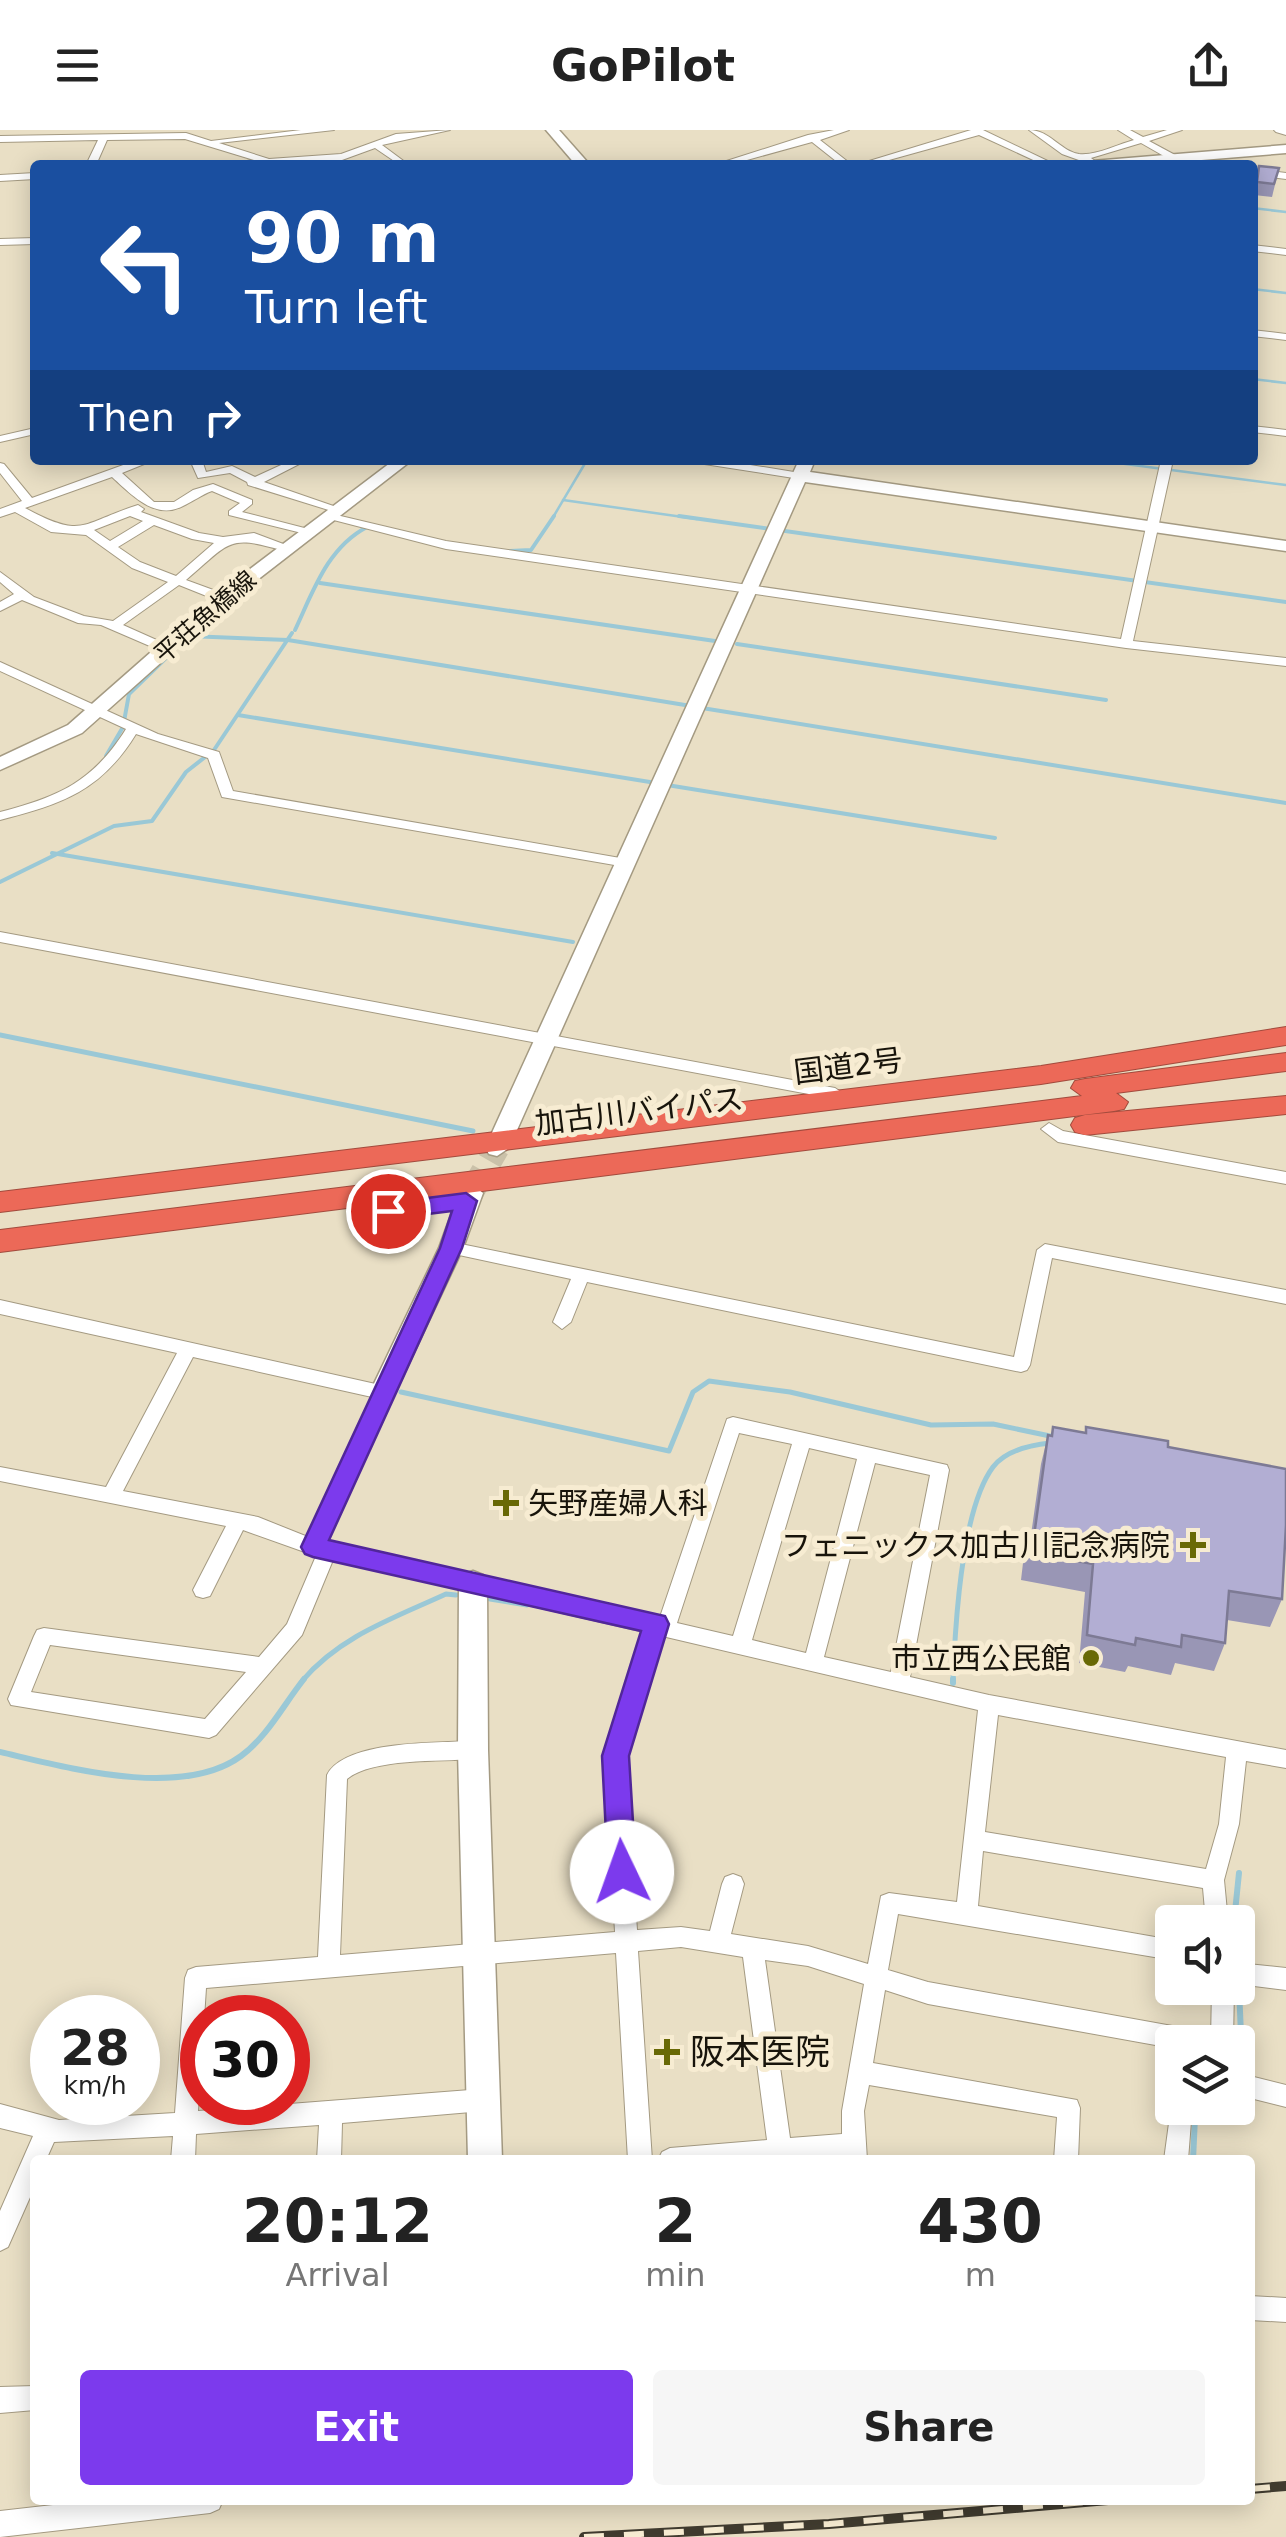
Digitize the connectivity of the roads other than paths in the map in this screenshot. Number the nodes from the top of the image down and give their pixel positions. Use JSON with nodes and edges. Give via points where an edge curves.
{"nodes":[{"id":1,"x":445,"y":130,"type":"edge"},
{"id":2,"x":552,"y":130,"type":"edge"},
{"id":3,"x":803,"y":130,"type":"edge"},
{"id":4,"x":844,"y":130,"type":"edge"},
{"id":5,"x":1034,"y":130,"type":"edge"},
{"id":6,"x":1122,"y":130,"type":"edge"},
{"id":7,"x":1178,"y":130,"type":"edge"},
{"id":8,"x":1279,"y":130,"type":"edge"},
{"id":9,"x":978,"y":131,"type":"edge"},
{"id":10,"x":165,"y":132,"type":"edge"},
{"id":11,"x":327,"y":132,"type":"edge"},
{"id":12,"x":1286,"y":132,"type":"edge"},
{"id":13,"x":392,"y":134,"type":"edge"},
{"id":14,"x":104,"y":136,"type":"junction"},
{"id":15,"x":211,"y":137,"type":"edge"},
{"id":16,"x":815,"y":139,"type":"junction"},
{"id":17,"x":1141,"y":139,"type":"junction"},
{"id":18,"x":0,"y":141,"type":"edge"},
{"id":19,"x":376,"y":145,"type":"junction"},
{"id":20,"x":1286,"y":149,"type":"edge"},
{"id":21,"x":30,"y":152,"type":"dead end"},
{"id":22,"x":344,"y":156,"type":"edge"},
{"id":23,"x":1172,"y":156,"type":"junction"},
{"id":24,"x":1236,"y":158,"type":"edge"},
{"id":25,"x":94,"y":160,"type":"edge"},
{"id":26,"x":263,"y":160,"type":"edge"},
{"id":27,"x":293,"y":160,"type":"edge"},
{"id":28,"x":400,"y":160,"type":"edge"},
{"id":29,"x":579,"y":160,"type":"edge"},
{"id":30,"x":737,"y":160,"type":"edge"},
{"id":31,"x":841,"y":160,"type":"edge"},
{"id":32,"x":878,"y":160,"type":"edge"},
{"id":33,"x":1039,"y":160,"type":"edge"},
{"id":34,"x":1084,"y":160,"type":"edge"},
{"id":35,"x":1088,"y":160,"type":"edge"},
{"id":36,"x":1136,"y":160,"type":"edge"},
{"id":37,"x":1258,"y":173,"type":"edge"},
{"id":38,"x":30,"y":176,"type":"edge"},
{"id":39,"x":1286,"y":176,"type":"edge"},
{"id":40,"x":0,"y":178,"type":"edge"},
{"id":41,"x":30,"y":241,"type":"edge"},
{"id":42,"x":0,"y":242,"type":"edge"},
{"id":43,"x":1258,"y":249,"type":"edge"},
{"id":44,"x":1286,"y":252,"type":"edge"},
{"id":45,"x":1258,"y":334,"type":"edge"},
{"id":46,"x":1286,"y":338,"type":"edge"},
{"id":47,"x":1258,"y":430,"type":"edge"},
{"id":48,"x":30,"y":432,"type":"edge"},
{"id":49,"x":1286,"y":433,"type":"edge"},
{"id":50,"x":0,"y":439,"type":"edge"},
{"id":51,"x":132,"y":465,"type":"edge"},
{"id":52,"x":198,"y":465,"type":"edge"},
{"id":53,"x":290,"y":465,"type":"edge"},
{"id":54,"x":397,"y":465,"type":"edge"},
{"id":55,"x":764,"y":465,"type":"edge"},
{"id":56,"x":0,"y":466,"type":"edge"},
{"id":57,"x":804,"y":468,"type":"edge"},
{"id":58,"x":1165,"y":468,"type":"edge"},
{"id":59,"x":112,"y":471,"type":"junction"},
{"id":60,"x":254,"y":482,"type":"junction"},
{"id":61,"x":228,"y":492,"type":"junction"},
{"id":62,"x":150,"y":504,"type":"junction"},
{"id":63,"x":23,"y":506,"type":"junction"},
{"id":64,"x":130,"y":512,"type":"junction"},
{"id":65,"x":333,"y":513,"type":"junction"},
{"id":66,"x":0,"y":514,"type":"edge"},
{"id":67,"x":153,"y":520,"type":"junction"},
{"id":68,"x":262,"y":520,"type":"junction"},
{"id":69,"x":1154,"y":526,"type":"junction"},
{"id":70,"x":82,"y":531,"type":"junction"},
{"id":71,"x":310,"y":531,"type":"junction"},
{"id":72,"x":246,"y":538,"type":"junction"},
{"id":73,"x":223,"y":541,"type":"junction"},
{"id":74,"x":1286,"y":546,"type":"edge"},
{"id":75,"x":109,"y":547,"type":"junction"},
{"id":76,"x":288,"y":548,"type":"junction"},
{"id":77,"x":0,"y":576,"type":"edge"},
{"id":78,"x":173,"y":580,"type":"junction"},
{"id":79,"x":748,"y":590,"type":"junction"},
{"id":80,"x":21,"y":595,"type":"junction"},
{"id":81,"x":223,"y":598,"type":"junction"},
{"id":82,"x":0,"y":607,"type":"edge"},
{"id":83,"x":114,"y":626,"type":"junction"},
{"id":84,"x":1126,"y":644,"type":"junction"},
{"id":85,"x":166,"y":649,"type":"junction"},
{"id":86,"x":1286,"y":662,"type":"edge"},
{"id":87,"x":0,"y":666,"type":"edge"},
{"id":88,"x":98,"y":711,"type":"junction"},
{"id":89,"x":126,"y":725,"type":"junction"},
{"id":90,"x":0,"y":764,"type":"edge"},
{"id":91,"x":0,"y":816,"type":"edge"},
{"id":92,"x":626,"y":863,"type":"junction"},
{"id":93,"x":0,"y":937,"type":"edge"},
{"id":94,"x":1286,"y":1036,"type":"edge"},
{"id":95,"x":548,"y":1038,"type":"junction"},
{"id":96,"x":1286,"y":1047,"type":"edge"},
{"id":97,"x":1286,"y":1062,"type":"edge"},
{"id":98,"x":1286,"y":1080,"type":"edge"},
{"id":99,"x":1090,"y":1096,"type":"junction"},
{"id":100,"x":1286,"y":1096,"type":"edge"},
{"id":101,"x":845,"y":1100,"type":"junction"},
{"id":102,"x":1286,"y":1105,"type":"edge"},
{"id":103,"x":1049,"y":1129,"type":"junction"},
{"id":104,"x":499,"y":1145,"type":"junction"},
{"id":105,"x":1286,"y":1178,"type":"edge"},
{"id":106,"x":468,"y":1197,"type":"junction"},
{"id":107,"x":0,"y":1202,"type":"edge"},
{"id":108,"x":0,"y":1224,"type":"edge"},
{"id":109,"x":0,"y":1241,"type":"edge"},
{"id":110,"x":451,"y":1248,"type":"junction"},
{"id":111,"x":0,"y":1260,"type":"edge"},
{"id":112,"x":581,"y":1276,"type":"junction"},
{"id":113,"x":1286,"y":1296,"type":"edge"},
{"id":114,"x":0,"y":1307,"type":"edge"},
{"id":115,"x":562,"y":1322,"type":"dead end"},
{"id":116,"x":186,"y":1355,"type":"dead end"},
{"id":117,"x":382,"y":1392,"type":"junction"},
{"id":118,"x":802,"y":1440,"type":"junction"},
{"id":119,"x":868,"y":1454,"type":"junction"},
{"id":120,"x":0,"y":1474,"type":"edge"},
{"id":121,"x":111,"y":1496,"type":"junction"},
{"id":122,"x":238,"y":1522,"type":"junction"},
{"id":123,"x":321,"y":1549,"type":"junction"},
{"id":124,"x":473,"y":1583,"type":"junction"},
{"id":125,"x":203,"y":1590,"type":"dead end"},
{"id":126,"x":661,"y":1626,"type":"junction"},
{"id":127,"x":740,"y":1646,"type":"junction"},
{"id":128,"x":813,"y":1662,"type":"junction"},
{"id":129,"x":263,"y":1666,"type":"junction"},
{"id":130,"x":899,"y":1681,"type":"junction"},
{"id":131,"x":989,"y":1704,"type":"junction"},
{"id":132,"x":473,"y":1750,"type":"junction"},
{"id":133,"x":1237,"y":1750,"type":"junction"},
{"id":134,"x":1286,"y":1759,"type":"edge"},
{"id":135,"x":974,"y":1840,"type":"junction"},
{"id":136,"x":1213,"y":1880,"type":"junction"},
{"id":137,"x":733,"y":1884,"type":"dead end"},
{"id":138,"x":1216,"y":1905,"type":"edge"},
{"id":139,"x":966,"y":1914,"type":"junction"},
{"id":140,"x":718,"y":1942,"type":"junction"},
{"id":141,"x":626,"y":1943,"type":"junction"},
{"id":142,"x":1155,"y":1947,"type":"edge"},
{"id":143,"x":753,"y":1950,"type":"junction"},
{"id":144,"x":480,"y":1954,"type":"junction"},
{"id":145,"x":328,"y":1968,"type":"junction"},
{"id":146,"x":878,"y":1976,"type":"junction"},
{"id":147,"x":1255,"y":1979,"type":"edge"},
{"id":148,"x":1286,"y":1980,"type":"edge"},
{"id":149,"x":195,"y":1995,"type":"edge"},
{"id":150,"x":1155,"y":2034,"type":"edge"},
{"id":151,"x":859,"y":2072,"type":"junction"},
{"id":152,"x":1255,"y":2088,"type":"edge"},
{"id":153,"x":1286,"y":2096,"type":"edge"},
{"id":154,"x":483,"y":2100,"type":"junction"},
{"id":155,"x":331,"y":2112,"type":"junction"},
{"id":156,"x":310,"y":2114,"type":"edge"},
{"id":157,"x":0,"y":2116,"type":"edge"},
{"id":158,"x":180,"y":2124,"type":"edge"},
{"id":159,"x":184,"y":2125,"type":"edge"},
{"id":160,"x":1179,"y":2125,"type":"edge"},
{"id":161,"x":48,"y":2128,"type":"junction"},
{"id":162,"x":780,"y":2150,"type":"junction"},
{"id":163,"x":853,"y":2152,"type":"edge"},
{"id":164,"x":36,"y":2155,"type":"edge"},
{"id":165,"x":183,"y":2155,"type":"edge"},
{"id":166,"x":329,"y":2155,"type":"edge"},
{"id":167,"x":485,"y":2155,"type":"edge"},
{"id":168,"x":640,"y":2155,"type":"edge"},
{"id":169,"x":725,"y":2155,"type":"edge"},
{"id":170,"x":1066,"y":2155,"type":"edge"},
{"id":171,"x":1176,"y":2155,"type":"edge"},
{"id":172,"x":30,"y":2170,"type":"edge"},
{"id":173,"x":0,"y":2239,"type":"edge"},
{"id":174,"x":1255,"y":2308,"type":"edge"},
{"id":175,"x":1286,"y":2310,"type":"edge"},
{"id":176,"x":30,"y":2398,"type":"edge"},
{"id":177,"x":0,"y":2400,"type":"edge"},
{"id":178,"x":166,"y":2505,"type":"edge"},
{"id":179,"x":0,"y":2524,"type":"edge"}],
"edges":[{"from":1,"to":13,"type":"street"},
{"from":2,"to":29,"type":"street"},
{"from":3,"to":16,"type":"street"},
{"from":4,"to":16,"type":"street"},
{"from":5,"to":34,"type":"street"},
{"from":6,"to":17,"type":"street"},
{"from":7,"to":17,"type":"street"},
{"from":8,"to":12,"type":"street"},
{"from":9,"to":32,"type":"street"},
{"from":9,"to":33,"type":"street"},
{"from":10,"to":14,"type":"street"},
{"from":10,"to":15,"type":"street"},
{"from":11,"to":15,"type":"street"},
{"from":13,"to":19,"type":"street"},
{"from":14,"to":18,"type":"street"},
{"from":14,"to":25,"type":"street"},
{"from":15,"to":26,"type":"street"},
{"from":16,"to":30,"type":"street"},
{"from":16,"to":31,"type":"street"},
{"from":17,"to":23,"type":"street"},
{"from":17,"to":35,"type":"street"},
{"from":18,"to":21,"type":"street"},
{"from":19,"to":22,"type":"street"},
{"from":19,"to":28,"type":"street"},
{"from":20,"to":24,"type":"street"},
{"from":22,"to":27,"type":"street"},
{"from":23,"to":24,"type":"street"},
{"from":23,"to":36,"type":"street"},
{"from":37,"to":39,"type":"street"},
{"from":38,"to":40,"type":"street"},
{"from":41,"to":42,"type":"street"},
{"from":43,"to":44,"type":"street"},
{"from":45,"to":46,"type":"street"},
{"from":47,"to":49,"type":"street"},
{"from":48,"to":50,"type":"street"},
{"from":51,"to":59,"type":"street"},
{"from":52,"to":60,"type":"street","via":[[202,476],[232,470]]},
{"from":53,"to":60,"type":"street"},
{"from":54,"to":65,"type":"street","name":"平荘魚橋線"},
{"from":55,"to":57,"type":"street"},
{"from":56,"to":63,"type":"street"},
{"from":57,"to":69,"type":"street"},
{"from":57,"to":79,"type":"street"},
{"from":58,"to":69,"type":"street"},
{"from":59,"to":62,"type":"street"},
{"from":59,"to":63,"type":"street"},
{"from":60,"to":61,"type":"street"},
{"from":60,"to":65,"type":"street"},
{"from":61,"to":62,"type":"street","via":[[213,488],[176,506]]},
{"from":61,"to":68,"type":"street","via":[[248,502],[233,513]]},
{"from":62,"to":64,"type":"street"},
{"from":63,"to":66,"type":"street"},
{"from":63,"to":70,"type":"street","via":[[44,525]]},
{"from":64,"to":67,"type":"street"},
{"from":64,"to":70,"type":"street"},
{"from":65,"to":71,"type":"street","name":"平荘魚橋線"},
{"from":65,"to":79,"type":"street","via":[[356,526],[446,545]]},
{"from":67,"to":73,"type":"street"},
{"from":67,"to":75,"type":"street"},
{"from":68,"to":71,"type":"street"},
{"from":68,"to":72,"type":"street"},
{"from":69,"to":74,"type":"street"},
{"from":69,"to":84,"type":"street"},
{"from":70,"to":75,"type":"street"},
{"from":71,"to":76,"type":"street","name":"平荘魚橋線"},
{"from":72,"to":73,"type":"street"},
{"from":72,"to":76,"type":"street"},
{"from":73,"to":78,"type":"street"},
{"from":75,"to":78,"type":"street"},
{"from":76,"to":81,"type":"street","name":"平荘魚橋線"},
{"from":77,"to":80,"type":"street"},
{"from":78,"to":81,"type":"street"},
{"from":78,"to":83,"type":"street","via":[[163,596]]},
{"from":79,"to":84,"type":"street"},
{"from":79,"to":92,"type":"street"},
{"from":80,"to":82,"type":"street"},
{"from":80,"to":83,"type":"street"},
{"from":81,"to":85,"type":"street","name":"平荘魚橋線"},
{"from":83,"to":85,"type":"street"},
{"from":84,"to":86,"type":"street"},
{"from":85,"to":88,"type":"street","name":"平荘魚橋線"},
{"from":87,"to":88,"type":"street"},
{"from":88,"to":89,"type":"street"},
{"from":88,"to":90,"type":"street","name":"平荘魚橋線"},
{"from":89,"to":91,"type":"street","via":[[115,757],[87,786]]},
{"from":89,"to":92,"type":"street","via":[[209,753],[227,794]]},
{"from":92,"to":95,"type":"street"},
{"from":93,"to":95,"type":"street"},
{"from":94,"to":101,"type":"highway","name":"国道2号"},
{"from":95,"to":101,"type":"street","via":[[835,1092]]},
{"from":95,"to":104,"type":"street"},
{"from":96,"to":99,"type":"highway","via":[[1168,1068]]},
{"from":97,"to":99,"type":"highway","name":"加古川バイパス"},
{"from":98,"to":99,"type":"highway","name":"加古川バイパス"},
{"from":99,"to":100,"type":"highway","via":[[1136,1108]]},
{"from":99,"to":108,"type":"highway","name":"加古川バイパス"},
{"from":99,"to":109,"type":"highway","name":"加古川バイパス"},
{"from":101,"to":104,"type":"highway","name":"国道2号"},
{"from":102,"to":103,"type":"highway"},
{"from":103,"to":105,"type":"street","via":[[1058,1136]]},
{"from":103,"to":106,"type":"highway"},
{"from":104,"to":107,"type":"highway","name":"国道2号"},
{"from":106,"to":110,"type":"street"},
{"from":106,"to":111,"type":"highway"},
{"from":110,"to":112,"type":"street"},
{"from":110,"to":117,"type":"street"},
{"from":112,"to":113,"type":"street","via":[[1022,1365],[1046,1250]]},
{"from":112,"to":115,"type":"street"},
{"from":114,"to":117,"type":"street"},
{"from":116,"to":121,"type":"street"},
{"from":117,"to":123,"type":"street"},
{"from":118,"to":119,"type":"street"},
{"from":118,"to":126,"type":"street","via":[[733,1424]]},
{"from":118,"to":127,"type":"street"},
{"from":119,"to":128,"type":"street"},
{"from":119,"to":130,"type":"street","via":[[940,1470]]},
{"from":120,"to":121,"type":"street"},
{"from":121,"to":122,"type":"street"},
{"from":122,"to":123,"type":"street"},
{"from":122,"to":125,"type":"street"},
{"from":123,"to":124,"type":"street"},
{"from":123,"to":129,"type":"street","via":[[295,1629]]},
{"from":124,"to":126,"type":"street"},
{"from":124,"to":132,"type":"street"},
{"from":126,"to":127,"type":"street"},
{"from":126,"to":141,"type":"street","via":[[616,1756]]},
{"from":127,"to":128,"type":"street"},
{"from":128,"to":130,"type":"street"},
{"from":129,"to":129,"type":"street","via":[[209,1729],[18,1699],[44,1636]]},
{"from":130,"to":131,"type":"street"},
{"from":131,"to":133,"type":"street"},
{"from":131,"to":135,"type":"street"},
{"from":132,"to":144,"type":"street"},
{"from":132,"to":145,"type":"street","via":[[360,1761],[337,1775]]},
{"from":133,"to":134,"type":"street"},
{"from":133,"to":136,"type":"street","via":[[1230,1824]]},
{"from":135,"to":136,"type":"street"},
{"from":135,"to":139,"type":"street"},
{"from":136,"to":138,"type":"street"},
{"from":137,"to":140,"type":"street"},
{"from":139,"to":142,"type":"street"},
{"from":139,"to":146,"type":"street","via":[[889,1903]]},
{"from":140,"to":141,"type":"street","via":[[681,1937]]},
{"from":140,"to":143,"type":"street"},
{"from":141,"to":144,"type":"street"},
{"from":141,"to":168,"type":"street"},
{"from":143,"to":146,"type":"street","via":[[808,1956]]},
{"from":143,"to":162,"type":"street"},
{"from":144,"to":145,"type":"street"},
{"from":144,"to":154,"type":"street"},
{"from":145,"to":149,"type":"street","via":[[196,1978]]},
{"from":146,"to":150,"type":"street","via":[[928,1993]]},
{"from":146,"to":151,"type":"street"},
{"from":147,"to":148,"type":"street"},
{"from":151,"to":163,"type":"street"},
{"from":151,"to":170,"type":"street","via":[[1068,2108]]},
{"from":152,"to":153,"type":"street"},
{"from":154,"to":155,"type":"street"},
{"from":154,"to":167,"type":"street"},
{"from":155,"to":156,"type":"street"},
{"from":155,"to":166,"type":"street"},
{"from":157,"to":161,"type":"street"},
{"from":158,"to":161,"type":"street"},
{"from":159,"to":165,"type":"street"},
{"from":160,"to":171,"type":"street"},
{"from":161,"to":164,"type":"street"},
{"from":162,"to":163,"type":"street"},
{"from":162,"to":169,"type":"street"},
{"from":172,"to":173,"type":"street"},
{"from":174,"to":175,"type":"street"},
{"from":176,"to":177,"type":"street"},
{"from":178,"to":179,"type":"street"}]}
